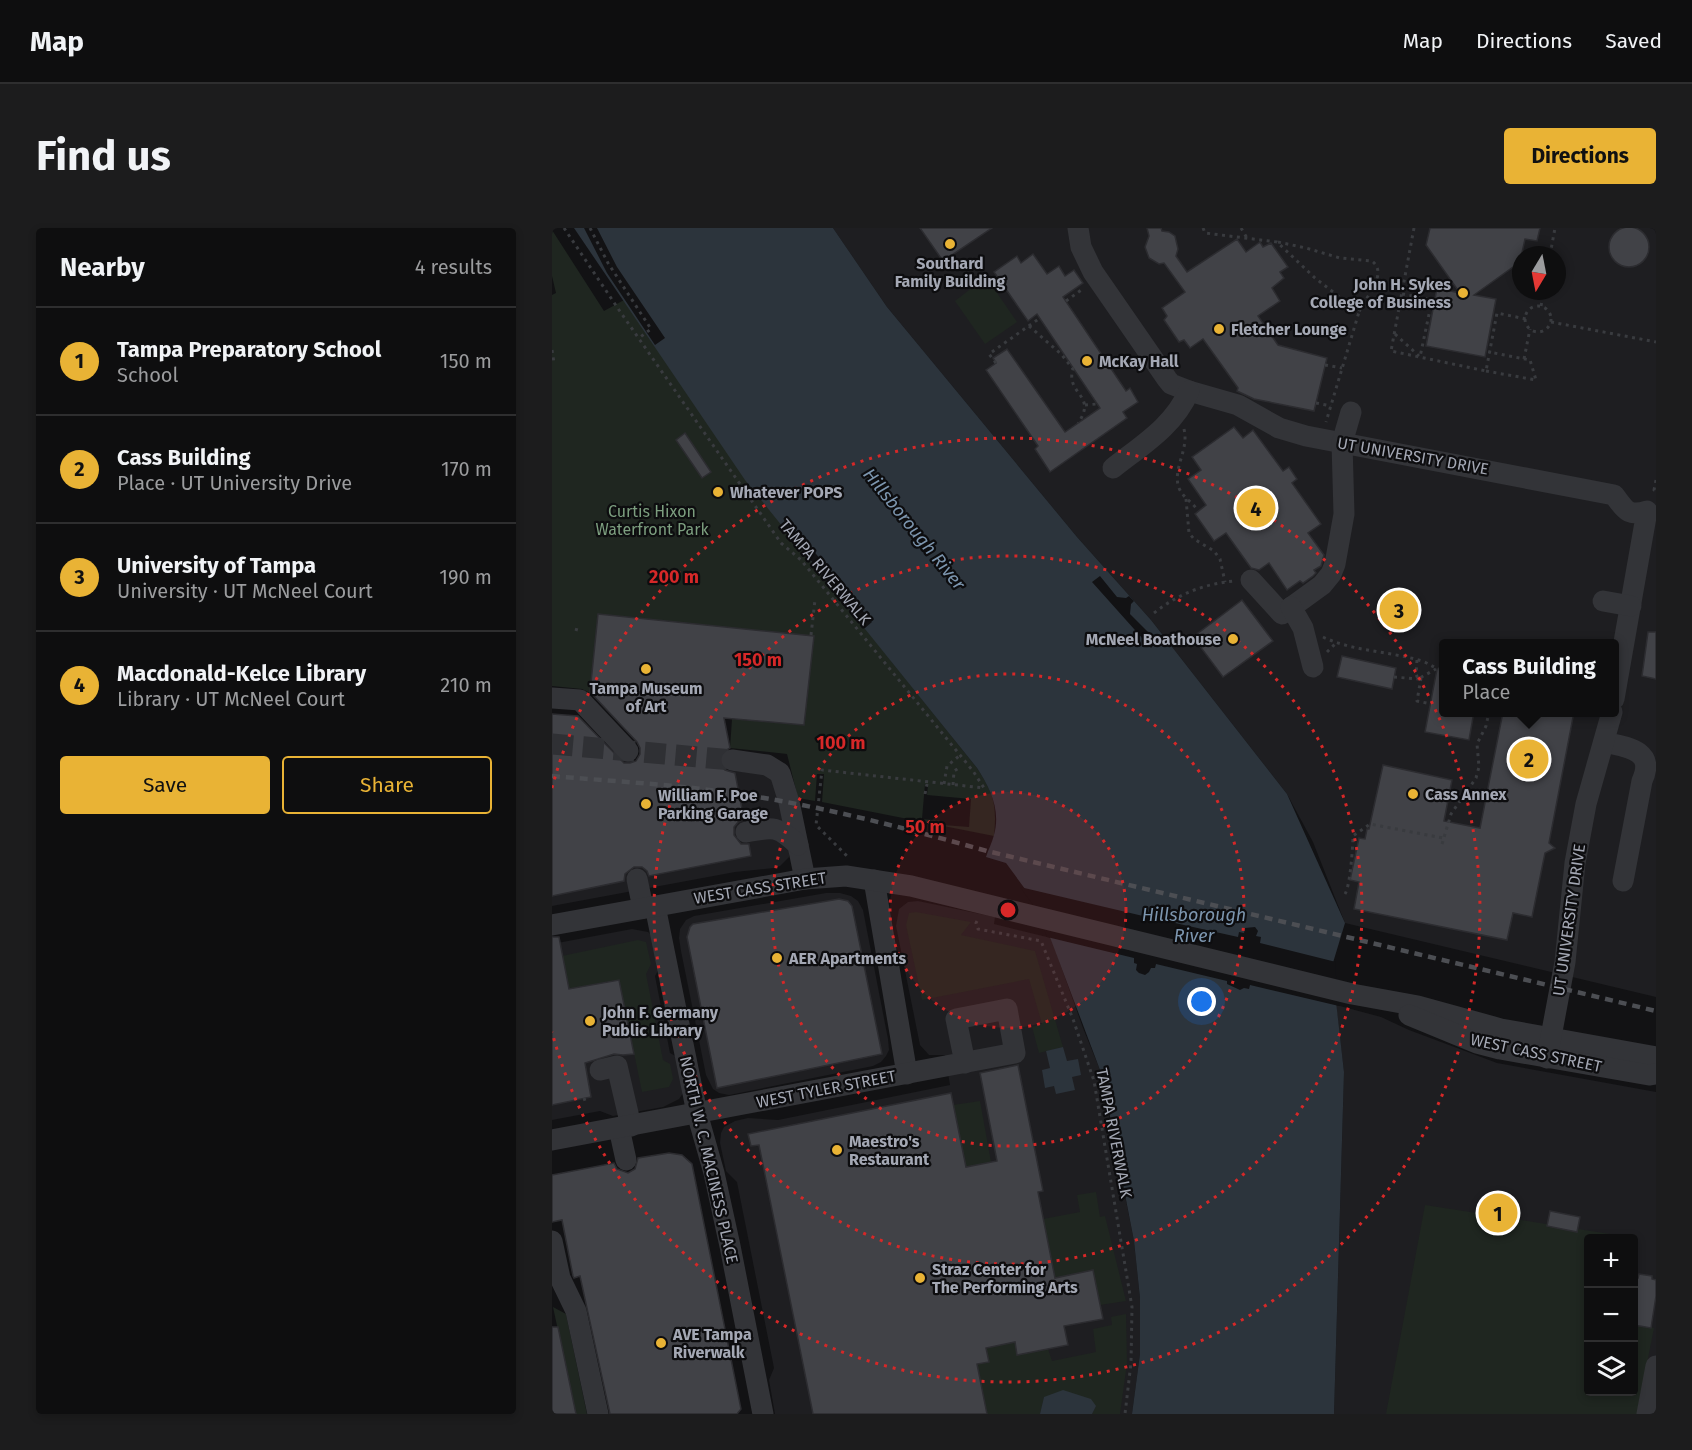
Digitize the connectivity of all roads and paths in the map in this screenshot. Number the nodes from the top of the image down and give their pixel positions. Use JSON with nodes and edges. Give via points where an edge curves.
{"nodes":[{"id":1,"x":564,"y":228,"type":"edge"},
{"id":2,"x":590,"y":228,"type":"edge"},
{"id":3,"x":1078,"y":228,"type":"edge"},
{"id":4,"x":1203,"y":228,"type":"edge"},
{"id":5,"x":1241,"y":228,"type":"edge"},
{"id":6,"x":1409,"y":228,"type":"edge"},
{"id":7,"x":1414,"y":228,"type":"edge"},
{"id":8,"x":1556,"y":228,"type":"edge"},
{"id":9,"x":1413,"y":233,"type":"junction"},
{"id":10,"x":1247,"y":238,"type":"junction"},
{"id":11,"x":1277,"y":242,"type":"junction"},
{"id":12,"x":1552,"y":246,"type":"edge"},
{"id":13,"x":1090,"y":284,"type":"dead end"},
{"id":14,"x":1402,"y":294,"type":"junction"},
{"id":15,"x":1542,"y":300,"type":"edge"},
{"id":16,"x":1066,"y":301,"type":"dead end"},
{"id":17,"x":1541,"y":306,"type":"junction"},
{"id":18,"x":1359,"y":312,"type":"junction"},
{"id":19,"x":1040,"y":318,"type":"dead end"},
{"id":20,"x":1526,"y":319,"type":"junction"},
{"id":21,"x":1551,"y":322,"type":"junction"},
{"id":22,"x":1029,"y":326,"type":"junction"},
{"id":23,"x":1530,"y":329,"type":"junction"},
{"id":24,"x":1395,"y":333,"type":"junction"},
{"id":25,"x":638,"y":338,"type":"junction"},
{"id":26,"x":1656,"y":342,"type":"edge"},
{"id":27,"x":552,"y":350,"type":"edge"},
{"id":28,"x":1490,"y":352,"type":"junction"},
{"id":29,"x":1420,"y":357,"type":"junction"},
{"id":30,"x":1524,"y":359,"type":"junction"},
{"id":31,"x":554,"y":363,"type":"dead end"},
{"id":32,"x":996,"y":363,"type":"dead end"},
{"id":33,"x":1325,"y":365,"type":"dead end"},
{"id":34,"x":1342,"y":368,"type":"junction"},
{"id":35,"x":1486,"y":371,"type":"junction"},
{"id":36,"x":1189,"y":391,"type":"junction"},
{"id":37,"x":1316,"y":403,"type":"dead end"},
{"id":38,"x":1097,"y":404,"type":"dead end"},
{"id":39,"x":1085,"y":405,"type":"junction"},
{"id":40,"x":1341,"y":409,"type":"junction"},
{"id":41,"x":1078,"y":423,"type":"dead end"},
{"id":42,"x":1326,"y":423,"type":"dead end"},
{"id":43,"x":1183,"y":429,"type":"dead end"},
{"id":44,"x":1342,"y":443,"type":"junction"},
{"id":45,"x":1113,"y":468,"type":"dead end"},
{"id":46,"x":1656,"y":480,"type":"edge"},
{"id":47,"x":1656,"y":490,"type":"edge"},
{"id":48,"x":1186,"y":500,"type":"junction"},
{"id":49,"x":1198,"y":511,"type":"dead end"},
{"id":50,"x":1251,"y":580,"type":"joint"},
{"id":51,"x":1225,"y":582,"type":"junction"},
{"id":52,"x":815,"y":600,"type":"dead end"},
{"id":53,"x":1603,"y":601,"type":"dead end"},
{"id":54,"x":1631,"y":606,"type":"junction"},
{"id":55,"x":1291,"y":607,"type":"junction"},
{"id":56,"x":1154,"y":613,"type":"dead end"},
{"id":57,"x":578,"y":624,"type":"dead end"},
{"id":58,"x":1302,"y":627,"type":"junction"},
{"id":59,"x":576,"y":631,"type":"dead end"},
{"id":60,"x":811,"y":635,"type":"dead end"},
{"id":61,"x":1336,"y":643,"type":"junction"},
{"id":62,"x":1417,"y":660,"type":"junction"},
{"id":63,"x":1319,"y":662,"type":"joint"},
{"id":64,"x":1436,"y":669,"type":"junction"},
{"id":65,"x":1439,"y":669,"type":"edge"},
{"id":66,"x":1619,"y":672,"type":"edge"},
{"id":67,"x":1394,"y":676,"type":"dead end"},
{"id":68,"x":1419,"y":679,"type":"junction"},
{"id":69,"x":552,"y":698,"type":"edge"},
{"id":70,"x":1431,"y":704,"type":"dead end"},
{"id":71,"x":1488,"y":717,"type":"edge"},
{"id":72,"x":1611,"y":717,"type":"edge"},
{"id":73,"x":1604,"y":742,"type":"junction"},
{"id":74,"x":628,"y":751,"type":"dead end"},
{"id":75,"x":960,"y":755,"type":"junction"},
{"id":76,"x":732,"y":760,"type":"tunnel mouth"},
{"id":77,"x":959,"y":768,"type":"dead end"},
{"id":78,"x":927,"y":784,"type":"dead end"},
{"id":79,"x":944,"y":784,"type":"junction"},
{"id":80,"x":953,"y":784,"type":"junction"},
{"id":81,"x":925,"y":794,"type":"dead end"},
{"id":82,"x":789,"y":802,"type":"junction"},
{"id":83,"x":772,"y":827,"type":"junction"},
{"id":84,"x":746,"y":832,"type":"dead end"},
{"id":85,"x":1443,"y":838,"type":"junction"},
{"id":86,"x":1442,"y":844,"type":"dead end"},
{"id":87,"x":798,"y":845,"type":"junction"},
{"id":88,"x":848,"y":856,"type":"dead end"},
{"id":89,"x":637,"y":879,"type":"dead end"},
{"id":90,"x":805,"y":879,"type":"junction"},
{"id":91,"x":874,"y":880,"type":"junction"},
{"id":92,"x":1623,"y":881,"type":"dead end"},
{"id":93,"x":1345,"y":894,"type":"dead end"},
{"id":94,"x":649,"y":907,"type":"junction"},
{"id":95,"x":980,"y":917,"type":"dead end"},
{"id":96,"x":552,"y":925,"type":"edge"},
{"id":97,"x":1549,"y":1048,"type":"junction"},
{"id":98,"x":1656,"y":1056,"type":"edge"},
{"id":99,"x":964,"y":1062,"type":"dead end"},
{"id":100,"x":600,"y":1070,"type":"dead end"},
{"id":101,"x":907,"y":1074,"type":"junction"},
{"id":102,"x":1656,"y":1074,"type":"edge"},
{"id":103,"x":697,"y":1113,"type":"junction"},
{"id":104,"x":625,"y":1127,"type":"junction"},
{"id":105,"x":552,"y":1140,"type":"edge"},
{"id":106,"x":626,"y":1160,"type":"dead end"},
{"id":107,"x":552,"y":1241,"type":"edge"},
{"id":108,"x":1656,"y":1366,"type":"edge"},
{"id":109,"x":598,"y":1414,"type":"edge"},
{"id":110,"x":763,"y":1414,"type":"edge"},
{"id":111,"x":1125,"y":1414,"type":"edge"},
{"id":112,"x":1647,"y":1414,"type":"edge"}],
"edges":[{"from":1,"to":25,"type":"path","name":"TAMPA RIVERWALK"},
{"from":2,"to":25,"type":"path","via":[[651,329]]},
{"from":3,"to":36,"type":"street","name":"UT UNIVERSITY DRIVE","via":[[1084,255],[1103,288],[1167,379]]},
{"from":4,"to":10,"type":"path","via":[[1206,233]]},
{"from":5,"to":10,"type":"path"},
{"from":6,"to":9,"type":"path"},
{"from":7,"to":9,"type":"path"},
{"from":8,"to":12,"type":"path"},
{"from":9,"to":14,"type":"path"},
{"from":10,"to":11,"type":"path"},
{"from":11,"to":18,"type":"path","via":[[1314,278]]},
{"from":11,"to":18,"type":"path","via":[[1376,264],[1377,280]]},
{"from":13,"to":16,"type":"path"},
{"from":14,"to":24,"type":"path"},
{"from":14,"to":29,"type":"path","via":[[1432,300]]},
{"from":15,"to":17,"type":"path"},
{"from":17,"to":20,"type":"path","via":[[1529,310]]},
{"from":17,"to":21,"type":"path","via":[[1550,314]]},
{"from":18,"to":34,"type":"path"},
{"from":19,"to":22,"type":"path"},
{"from":20,"to":23,"type":"path"},
{"from":20,"to":28,"type":"path","via":[[1497,313]]},
{"from":21,"to":23,"type":"path","via":[[1542,331]]},
{"from":21,"to":26,"type":"path"},
{"from":22,"to":32,"type":"path","via":[[990,354]]},
{"from":22,"to":39,"type":"path","via":[[1073,369],[1072,386]]},
{"from":23,"to":30,"type":"path"},
{"from":24,"to":29,"type":"path"},
{"from":24,"to":29,"type":"path","via":[[1391,351]]},
{"from":25,"to":75,"type":"path","name":"TAMPA RIVERWALK","via":[[781,543],[801,560]]},
{"from":27,"to":31,"type":"path"},
{"from":28,"to":30,"type":"path"},
{"from":28,"to":35,"type":"path"},
{"from":29,"to":35,"type":"path"},
{"from":30,"to":35,"type":"path","via":[[1530,360],[1536,380]]},
{"from":33,"to":34,"type":"path"},
{"from":34,"to":40,"type":"path"},
{"from":36,"to":44,"type":"street","name":"UT UNIVERSITY DRIVE","via":[[1238,405],[1292,433]]},
{"from":36,"to":45,"type":"street","via":[[1162,430]]},
{"from":37,"to":40,"type":"path"},
{"from":38,"to":39,"type":"path"},
{"from":39,"to":41,"type":"path"},
{"from":40,"to":42,"type":"path"},
{"from":40,"to":44,"type":"street"},
{"from":43,"to":48,"type":"path","via":[[1186,438],[1178,486]]},
{"from":44,"to":54,"type":"street","name":"UT UNIVERSITY DRIVE","via":[[1614,495],[1627,512],[1636,515],[1647,511]]},
{"from":44,"to":55,"type":"street","via":[[1344,514],[1335,564],[1322,585]]},
{"from":46,"to":47,"type":"path"},
{"from":48,"to":49,"type":"path"},
{"from":48,"to":51,"type":"path","via":[[1189,533],[1220,559]]},
{"from":50,"to":51,"type":"path"},
{"from":50,"to":55,"type":"street","via":[[1282,614]]},
{"from":51,"to":56,"type":"path","via":[[1184,593]]},
{"from":52,"to":60,"type":"path"},
{"from":53,"to":54,"type":"street"},
{"from":54,"to":66,"type":"street","name":"UT UNIVERSITY DRIVE"},
{"from":55,"to":58,"type":"street"},
{"from":57,"to":59,"type":"path"},
{"from":58,"to":61,"type":"path"},
{"from":58,"to":63,"type":"street"},
{"from":61,"to":62,"type":"path"},
{"from":61,"to":63,"type":"path"},
{"from":62,"to":64,"type":"path"},
{"from":62,"to":68,"type":"path"},
{"from":64,"to":65,"type":"path"},
{"from":64,"to":68,"type":"path"},
{"from":67,"to":68,"type":"path"},
{"from":68,"to":70,"type":"path","via":[[1417,701]]},
{"from":69,"to":74,"type":"street","via":[[580,700]]},
{"from":71,"to":85,"type":"path","via":[[1477,744],[1476,778],[1451,814]]},
{"from":72,"to":73,"type":"street","name":"UT UNIVERSITY DRIVE"},
{"from":73,"to":92,"type":"street","via":[[1634,749],[1643,756],[1647,771]]},
{"from":73,"to":97,"type":"street","name":"UT UNIVERSITY DRIVE","via":[[1575,862],[1565,962]]},
{"from":75,"to":79,"type":"path","via":[[946,766]]},
{"from":75,"to":80,"type":"path","name":"TAMPA RIVERWALK","via":[[984,788]]},
{"from":76,"to":82,"type":"street","via":[[767,765],[780,773]]},
{"from":77,"to":80,"type":"path","via":[[954,771]]},
{"from":78,"to":81,"type":"path"},
{"from":79,"to":80,"type":"path","name":"TAMPA RIVERWALK"},
{"from":79,"to":88,"type":"path","name":"TAMPA RIVERWALK","via":[[822,770],[816,825]]},
{"from":82,"to":83,"type":"street"},
{"from":82,"to":87,"type":"street"},
{"from":83,"to":84,"type":"street"},
{"from":83,"to":87,"type":"street","via":[[786,833]]},
{"from":85,"to":86,"type":"path"},
{"from":85,"to":93,"type":"path","via":[[1370,824],[1353,836]]},
{"from":87,"to":90,"type":"street"},
{"from":89,"to":94,"type":"street","name":"NORTH W. C. MACINESS PLACE"},
{"from":90,"to":91,"type":"street","name":"WEST CASS STREET","via":[[846,876]]},
{"from":90,"to":94,"type":"street","name":"WEST CASS STREET"},
{"from":91,"to":97,"type":"street","name":"WEST CASS STREET","via":[[1352,994],[1418,1006],[1501,1029]]},
{"from":91,"to":101,"type":"street","name":"WEST TYLER STREET"},
{"from":94,"to":96,"type":"street","name":"WEST CASS STREET"},
{"from":94,"to":103,"type":"street","name":"NORTH W. C. MACINESS PLACE"},
{"from":95,"to":111,"type":"path","name":"TAMPA RIVERWALK","via":[[978,928],[1041,941],[1094,1081],[1132,1307]]},
{"from":97,"to":98,"type":"street","name":"WEST CASS STREET"},
{"from":97,"to":102,"type":"street","name":"WEST CASS STREET"},
{"from":99,"to":101,"type":"street"},
{"from":100,"to":104,"type":"street","via":[[617,1066]]},
{"from":101,"to":103,"type":"street","name":"WEST TYLER STREET"},
{"from":103,"to":104,"type":"street","name":"WEST TYLER STREET"},
{"from":103,"to":110,"type":"street","name":"NORTH W. C. MACINESS PLACE","via":[[714,1173]]},
{"from":104,"to":105,"type":"street","name":"WEST TYLER STREET"},
{"from":104,"to":106,"type":"street"},
{"from":107,"to":109,"type":"street","via":[[560,1278],[576,1311]]},
{"from":108,"to":112,"type":"street"}]}
